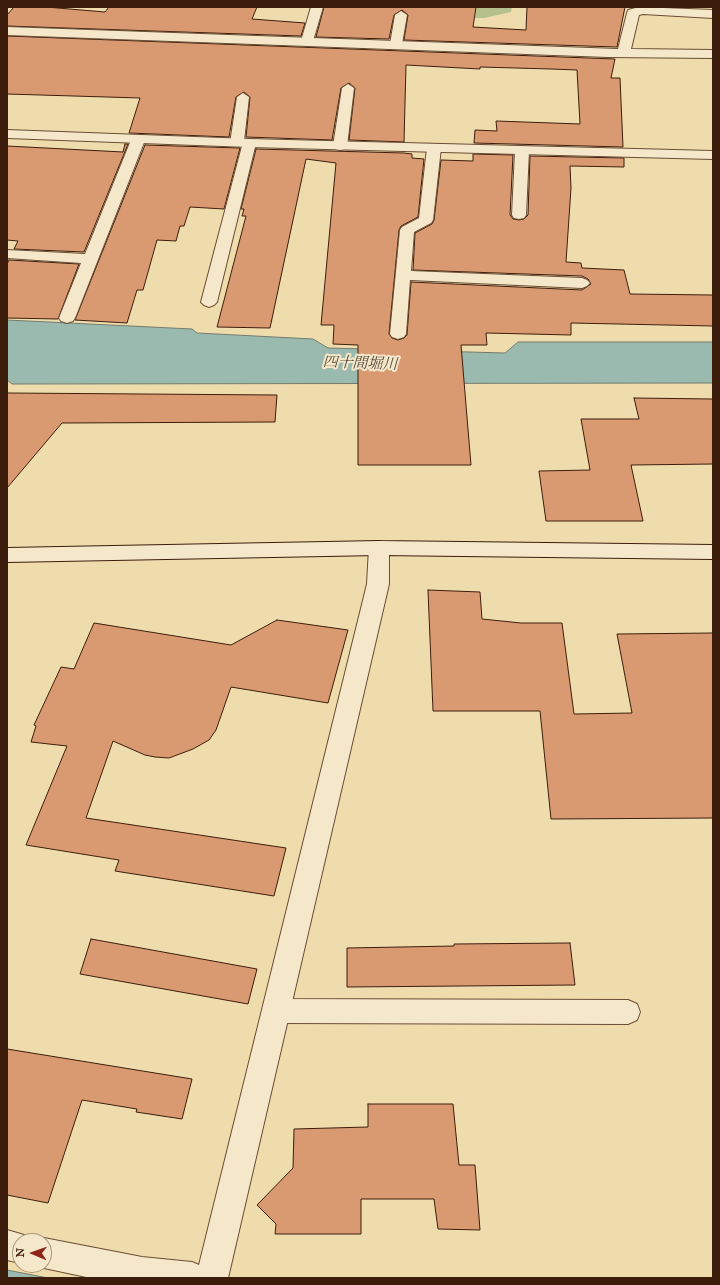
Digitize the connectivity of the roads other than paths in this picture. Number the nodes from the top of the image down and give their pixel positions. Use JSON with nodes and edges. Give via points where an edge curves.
{"nodes":[{"id":1,"x":317,"y":7,"type":"edge"},
{"id":2,"x":713,"y":14,"type":"edge"},
{"id":3,"x":400,"y":15,"type":"dead end"},
{"id":4,"x":7,"y":31,"type":"edge"},
{"id":5,"x":307,"y":40,"type":"junction"},
{"id":6,"x":396,"y":44,"type":"junction"},
{"id":7,"x":624,"y":52,"type":"junction"},
{"id":8,"x":713,"y":54,"type":"edge"},
{"id":9,"x":348,"y":88,"type":"dead end"},
{"id":10,"x":243,"y":97,"type":"dead end"},
{"id":11,"x":7,"y":134,"type":"edge"},
{"id":12,"x":138,"y":140,"type":"junction"},
{"id":13,"x":243,"y":143,"type":"junction"},
{"id":14,"x":340,"y":146,"type":"junction"},
{"id":15,"x":434,"y":148,"type":"junction"},
{"id":16,"x":522,"y":151,"type":"junction"},
{"id":17,"x":713,"y":155,"type":"edge"},
{"id":18,"x":519,"y":216,"type":"dead end"},
{"id":19,"x":7,"y":254,"type":"edge"},
{"id":20,"x":89,"y":259,"type":"junction"},
{"id":21,"x":403,"y":275,"type":"junction"},
{"id":22,"x":582,"y":283,"type":"dead end"},
{"id":23,"x":209,"y":302,"type":"dead end"},
{"id":24,"x":67,"y":318,"type":"dead end"},
{"id":25,"x":398,"y":334,"type":"dead end"},
{"id":26,"x":379,"y":548,"type":"junction"},
{"id":27,"x":713,"y":552,"type":"edge"},
{"id":28,"x":7,"y":555,"type":"edge"},
{"id":29,"x":276,"y":1011,"type":"junction"},
{"id":30,"x":628,"y":1012,"type":"dead end"},
{"id":31,"x":52,"y":1255,"type":"edge"},
{"id":32,"x":192,"y":1278,"type":"edge"},
{"id":33,"x":212,"y":1278,"type":"edge"}],
"edges":[{"from":1,"to":5,"type":"lane"},
{"from":2,"to":7,"type":"street","via":[[642,10],[633,13]]},
{"from":3,"to":6,"type":"lane"},
{"from":4,"to":5,"type":"street"},
{"from":5,"to":6,"type":"street"},
{"from":6,"to":7,"type":"street"},
{"from":7,"to":8,"type":"street"},
{"from":9,"to":14,"type":"lane"},
{"from":10,"to":13,"type":"lane"},
{"from":11,"to":12,"type":"street"},
{"from":12,"to":13,"type":"street"},
{"from":12,"to":20,"type":"lane"},
{"from":13,"to":14,"type":"street"},
{"from":13,"to":23,"type":"lane"},
{"from":14,"to":15,"type":"street"},
{"from":15,"to":16,"type":"street"},
{"from":15,"to":21,"type":"lane","via":[[426,220],[407,230]]},
{"from":16,"to":17,"type":"street"},
{"from":16,"to":18,"type":"lane"},
{"from":19,"to":20,"type":"lane"},
{"from":20,"to":24,"type":"lane"},
{"from":21,"to":22,"type":"lane"},
{"from":21,"to":25,"type":"lane"},
{"from":26,"to":27,"type":"street"},
{"from":26,"to":28,"type":"street"},
{"from":26,"to":29,"type":"street","via":[[378,584]]},
{"from":29,"to":30,"type":"lane"},
{"from":29,"to":33,"type":"street"},
{"from":31,"to":32,"type":"street","via":[[142,1272]]}]}
